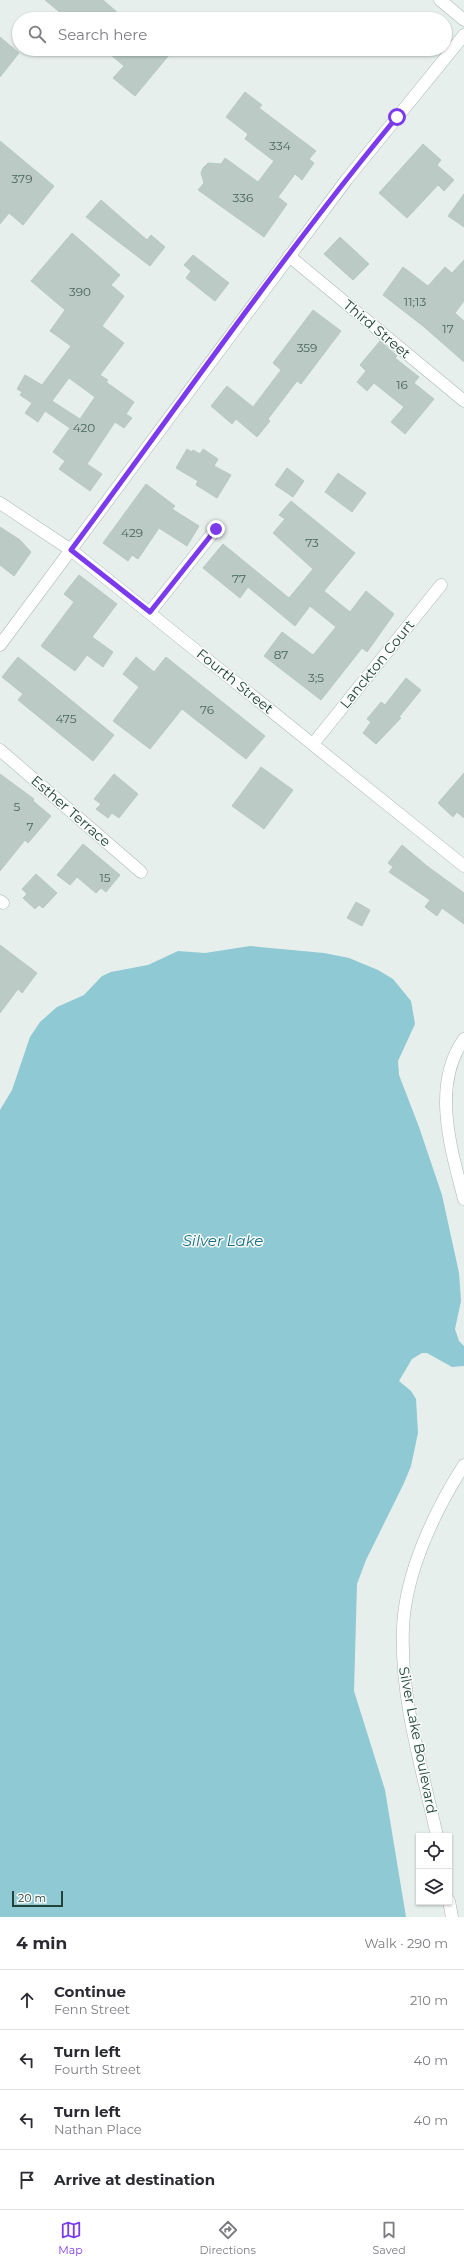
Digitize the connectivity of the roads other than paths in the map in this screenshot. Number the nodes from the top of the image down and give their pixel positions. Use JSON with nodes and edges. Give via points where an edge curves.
{"nodes":[{"id":1,"x":440,"y":0,"type":"edge"},
{"id":2,"x":464,"y":20,"type":"edge"},
{"id":3,"x":464,"y":35,"type":"edge"},
{"id":4,"x":452,"y":50,"type":"edge"},
{"id":5,"x":447,"y":56,"type":"edge"},
{"id":6,"x":290,"y":256,"type":"junction"},
{"id":7,"x":464,"y":401,"type":"edge"},
{"id":8,"x":0,"y":503,"type":"edge"},
{"id":9,"x":216,"y":529,"type":"dead end"},
{"id":10,"x":71,"y":550,"type":"junction"},
{"id":11,"x":441,"y":584,"type":"dead end"},
{"id":12,"x":150,"y":612,"type":"junction"},
{"id":13,"x":0,"y":645,"type":"edge"},
{"id":14,"x":313,"y":744,"type":"junction"},
{"id":15,"x":0,"y":750,"type":"edge"},
{"id":16,"x":462,"y":860,"type":"edge"},
{"id":17,"x":141,"y":872,"type":"dead end"},
{"id":18,"x":464,"y":1039,"type":"edge"},
{"id":19,"x":464,"y":1199,"type":"edge"},
{"id":20,"x":464,"y":1465,"type":"edge"},
{"id":21,"x":436,"y":1833,"type":"edge"},
{"id":22,"x":450,"y":1905,"type":"edge"},
{"id":23,"x":452,"y":1917,"type":"edge"}],
"edges":[{"from":1,"to":2,"type":"street"},
{"from":3,"to":4,"type":"street"},
{"from":5,"to":6,"type":"street","via":[[365,156]]},
{"from":6,"to":7,"type":"street","name":"Third Street"},
{"from":6,"to":10,"type":"street"},
{"from":8,"to":10,"type":"street","name":"Fourth Street"},
{"from":9,"to":12,"type":"street"},
{"from":10,"to":12,"type":"street","name":"Fourth Street"},
{"from":10,"to":13,"type":"street"},
{"from":11,"to":14,"type":"street","name":"Lanckton Court"},
{"from":12,"to":14,"type":"street","name":"Fourth Street"},
{"from":14,"to":16,"type":"street","name":"Fourth Street"},
{"from":15,"to":17,"type":"street","name":"Esther Terrace"},
{"from":18,"to":19,"type":"street","via":[[454,1054],[448,1072],[446,1103]]},
{"from":20,"to":21,"type":"street","name":"Silver Lake Boulevard","via":[[432,1523],[420,1554],[409,1591],[403,1626],[406,1689]]},
{"from":22,"to":23,"type":"street"}]}
